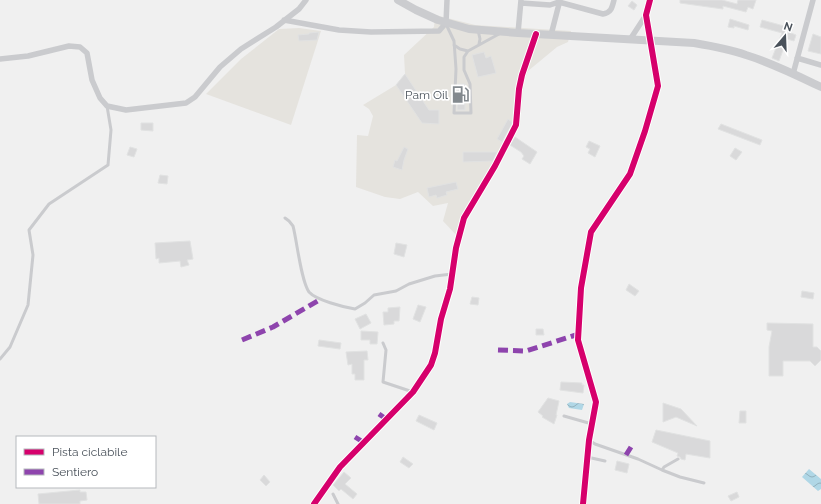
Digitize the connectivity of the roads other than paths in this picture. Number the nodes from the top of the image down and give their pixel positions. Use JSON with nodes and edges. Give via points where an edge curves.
{"nodes":[{"id":1,"x":306,"y":0,"type":"edge"},
{"id":2,"x":398,"y":0,"type":"edge"},
{"id":3,"x":447,"y":0,"type":"edge"},
{"id":4,"x":614,"y":0,"type":"edge"},
{"id":5,"x":650,"y":0,"type":"edge"},
{"id":6,"x":813,"y":0,"type":"edge"},
{"id":7,"x":521,"y":1,"type":"edge"},
{"id":8,"x":560,"y":1,"type":"edge"},
{"id":9,"x":646,"y":15,"type":"junction"},
{"id":10,"x":284,"y":20,"type":"junction"},
{"id":11,"x":446,"y":23,"type":"junction"},
{"id":12,"x":478,"y":30,"type":"junction"},
{"id":13,"x":502,"y":32,"type":"junction"},
{"id":14,"x":518,"y":33,"type":"junction"},
{"id":15,"x":536,"y":34,"type":"junction"},
{"id":16,"x":551,"y":35,"type":"junction"},
{"id":17,"x":631,"y":38,"type":"junction"},
{"id":18,"x":650,"y":39,"type":"junction"},
{"id":19,"x":454,"y":45,"type":"junction"},
{"id":20,"x":478,"y":45,"type":"junction"},
{"id":21,"x":468,"y":51,"type":"junction"},
{"id":22,"x":797,"y":58,"type":"junction"},
{"id":23,"x":0,"y":59,"type":"edge"},
{"id":24,"x":821,"y":65,"type":"edge"},
{"id":25,"x":793,"y":74,"type":"junction"},
{"id":26,"x":821,"y":87,"type":"edge"},
{"id":27,"x":107,"y":106,"type":"junction"},
{"id":28,"x":285,"y":218,"type":"dead end"},
{"id":29,"x":452,"y":274,"type":"junction"},
{"id":30,"x":383,"y":343,"type":"dead end"},
{"id":31,"x":0,"y":359,"type":"edge"},
{"id":32,"x":413,"y":392,"type":"junction"},
{"id":33,"x":564,"y":416,"type":"dead end"},
{"id":34,"x":592,"y":424,"type":"junction"},
{"id":35,"x":589,"y":440,"type":"junction"},
{"id":36,"x":587,"y":457,"type":"junction"},
{"id":37,"x":678,"y":459,"type":"dead end"},
{"id":38,"x":605,"y":461,"type":"dead end"},
{"id":39,"x":662,"y":470,"type":"junction"},
{"id":40,"x":704,"y":483,"type":"dead end"},
{"id":41,"x":334,"y":494,"type":"dead end"},
{"id":42,"x":317,"y":504,"type":"edge"},
{"id":43,"x":338,"y":504,"type":"edge"},
{"id":44,"x":583,"y":504,"type":"edge"}],
"edges":[{"from":1,"to":10,"type":"street"},
{"from":2,"to":11,"type":"main road"},
{"from":3,"to":11,"type":"street"},
{"from":4,"to":8,"type":"street","via":[[611,11],[603,14]]},
{"from":5,"to":9,"type":"street"},
{"from":6,"to":22,"type":"street"},
{"from":7,"to":8,"type":"street","via":[[550,5]]},
{"from":7,"to":14,"type":"street"},
{"from":8,"to":16,"type":"street"},
{"from":9,"to":17,"type":"street"},
{"from":9,"to":18,"type":"street"},
{"from":10,"to":11,"type":"street","via":[[339,30],[371,32],[439,31]]},
{"from":10,"to":27,"type":"street","via":[[236,53],[220,67],[195,97],[186,103],[126,110]]},
{"from":11,"to":12,"type":"main road"},
{"from":11,"to":19,"type":"lane"},
{"from":12,"to":13,"type":"main road"},
{"from":12,"to":20,"type":"lane"},
{"from":13,"to":14,"type":"main road"},
{"from":13,"to":20,"type":"lane"},
{"from":14,"to":15,"type":"main road"},
{"from":15,"to":16,"type":"main road"},
{"from":15,"to":29,"type":"street","via":[[522,75],[516,125],[464,218]]},
{"from":16,"to":17,"type":"main road"},
{"from":17,"to":18,"type":"main road"},
{"from":18,"to":25,"type":"main road","via":[[722,48]]},
{"from":18,"to":34,"type":"street","via":[[658,86],[630,174],[591,232],[581,288],[578,340],[596,402]]},
{"from":19,"to":21,"type":"lane"},
{"from":19,"to":21,"type":"lane","via":[[454,114],[471,113],[470,84],[464,70],[464,57]]},
{"from":20,"to":21,"type":"lane"},
{"from":22,"to":24,"type":"street"},
{"from":22,"to":25,"type":"street"},
{"from":23,"to":27,"type":"street","via":[[28,56],[69,46],[80,47],[88,53],[92,80],[100,98]]},
{"from":25,"to":26,"type":"main road"},
{"from":27,"to":31,"type":"lane","via":[[111,130],[108,165],[49,204],[29,230],[33,255],[28,305],[10,347]]},
{"from":28,"to":29,"type":"lane","via":[[293,226],[306,287],[315,296],[339,305],[355,309],[374,295],[396,291],[435,276]]},
{"from":29,"to":32,"type":"street","via":[[435,354]]},
{"from":30,"to":32,"type":"lane","via":[[386,350],[383,382]]},
{"from":32,"to":42,"type":"street","via":[[340,467]]},
{"from":33,"to":34,"type":"lane"},
{"from":34,"to":35,"type":"street"},
{"from":35,"to":36,"type":"street"},
{"from":35,"to":39,"type":"lane"},
{"from":36,"to":38,"type":"lane"},
{"from":36,"to":44,"type":"street"},
{"from":37,"to":39,"type":"lane"},
{"from":39,"to":40,"type":"lane"},
{"from":41,"to":43,"type":"lane"}]}
